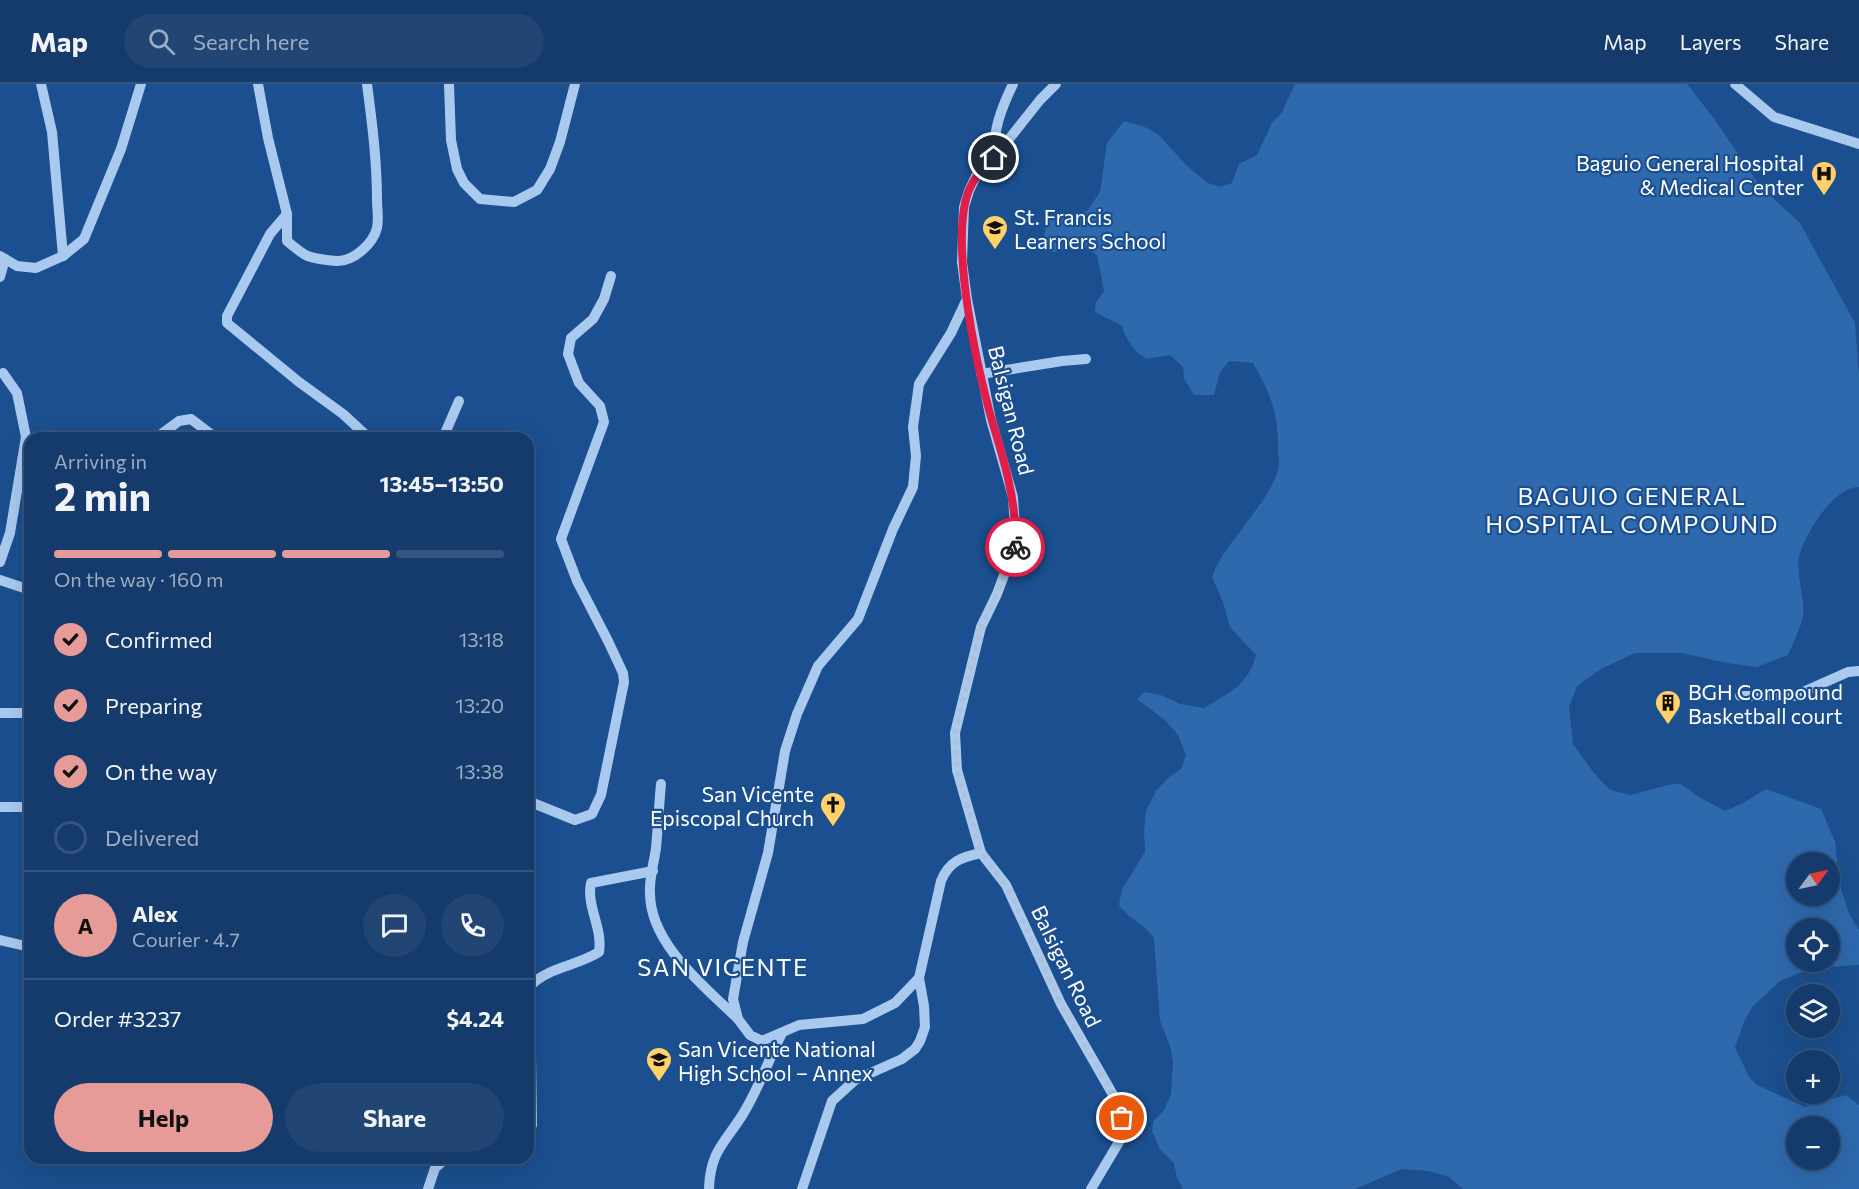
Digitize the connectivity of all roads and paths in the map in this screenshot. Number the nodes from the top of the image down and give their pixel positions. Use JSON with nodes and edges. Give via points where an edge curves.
{"nodes":[{"id":1,"x":41,"y":84,"type":"edge"},
{"id":2,"x":141,"y":84,"type":"edge"},
{"id":3,"x":258,"y":84,"type":"edge"},
{"id":4,"x":367,"y":84,"type":"edge"},
{"id":5,"x":449,"y":84,"type":"edge"},
{"id":6,"x":575,"y":84,"type":"edge"},
{"id":7,"x":1013,"y":84,"type":"edge"},
{"id":8,"x":1056,"y":84,"type":"edge"},
{"id":9,"x":1735,"y":84,"type":"edge"},
{"id":10,"x":1859,"y":144,"type":"edge"},
{"id":11,"x":994,"y":158,"type":"junction"},
{"id":12,"x":287,"y":214,"type":"junction"},
{"id":13,"x":63,"y":256,"type":"junction"},
{"id":14,"x":3,"y":258,"type":"edge"},
{"id":15,"x":611,"y":276,"type":"dead end"},
{"id":16,"x":0,"y":277,"type":"edge"},
{"id":17,"x":967,"y":299,"type":"junction"},
{"id":18,"x":1086,"y":359,"type":"dead end"},
{"id":19,"x":3,"y":374,"type":"dead end"},
{"id":20,"x":981,"y":374,"type":"junction"},
{"id":21,"x":459,"y":401,"type":"dead end"},
{"id":22,"x":25,"y":432,"type":"edge"},
{"id":23,"x":164,"y":432,"type":"edge"},
{"id":24,"x":208,"y":432,"type":"edge"},
{"id":25,"x":362,"y":432,"type":"edge"},
{"id":26,"x":446,"y":432,"type":"edge"},
{"id":27,"x":24,"y":449,"type":"edge"},
{"id":28,"x":0,"y":562,"type":"edge"},
{"id":29,"x":0,"y":580,"type":"edge"},
{"id":30,"x":24,"y":588,"type":"edge"},
{"id":31,"x":1859,"y":671,"type":"edge"},
{"id":32,"x":1740,"y":696,"type":"dead end"},
{"id":33,"x":0,"y":713,"type":"edge"},
{"id":34,"x":24,"y":713,"type":"edge"},
{"id":35,"x":661,"y":784,"type":"dead end"},
{"id":36,"x":534,"y":803,"type":"edge"},
{"id":37,"x":0,"y":807,"type":"edge"},
{"id":38,"x":24,"y":807,"type":"edge"},
{"id":39,"x":981,"y":852,"type":"junction"},
{"id":40,"x":653,"y":871,"type":"junction"},
{"id":41,"x":0,"y":940,"type":"edge"},
{"id":42,"x":24,"y":946,"type":"edge"},
{"id":43,"x":919,"y":978,"type":"junction"},
{"id":44,"x":534,"y":982,"type":"edge"},
{"id":45,"x":738,"y":1019,"type":"junction"},
{"id":46,"x":782,"y":1033,"type":"junction"},
{"id":47,"x":440,"y":1164,"type":"edge"},
{"id":48,"x":428,"y":1189,"type":"edge"},
{"id":49,"x":709,"y":1189,"type":"edge"},
{"id":50,"x":802,"y":1189,"type":"edge"},
{"id":51,"x":1091,"y":1189,"type":"edge"}],
"edges":[{"from":1,"to":13,"type":"street","via":[[52,132]]},
{"from":2,"to":13,"type":"street","via":[[121,149],[87,232]]},
{"from":3,"to":12,"type":"street"},
{"from":4,"to":12,"type":"street","via":[[377,183],[377,229],[365,248],[354,256],[342,261],[313,259],[286,241]]},
{"from":5,"to":6,"type":"street","via":[[451,140],[459,176],[480,199],[514,202],[537,190],[550,169]]},
{"from":7,"to":11,"type":"street","via":[[999,117]]},
{"from":8,"to":11,"type":"street","name":"Balsigan Road"},
{"from":9,"to":10,"type":"street","via":[[1774,117]]},
{"from":11,"to":17,"type":"street","name":"Balsigan Road","via":[[976,176],[964,207]]},
{"from":12,"to":25,"type":"street","via":[[270,234],[227,316],[227,323]]},
{"from":13,"to":14,"type":"street","via":[[36,268],[17,266]]},
{"from":14,"to":16,"type":"street"},
{"from":15,"to":36,"type":"street","via":[[593,319],[571,338],[568,354],[579,383],[600,406],[604,422],[561,539],[624,682],[600,795],[592,814],[575,820]]},
{"from":17,"to":20,"type":"street","name":"Balsigan Road"},
{"from":17,"to":45,"type":"street","via":[[919,384],[913,427],[913,487],[858,619],[819,666],[796,714],[780,778],[768,854],[743,942],[734,999]]},
{"from":18,"to":20,"type":"street"},
{"from":19,"to":22,"type":"street","via":[[17,393]]},
{"from":20,"to":39,"type":"street","name":"Balsigan Road","via":[[1013,497],[1016,543],[981,627],[955,733],[957,770]]},
{"from":21,"to":26,"type":"street"},
{"from":23,"to":24,"type":"street","via":[[191,418]]},
{"from":27,"to":28,"type":"street","via":[[10,533]]},
{"from":29,"to":30,"type":"street"},
{"from":31,"to":32,"type":"street","via":[[1848,672],[1794,696]]},
{"from":33,"to":34,"type":"street"},
{"from":35,"to":40,"type":"street"},
{"from":37,"to":38,"type":"street"},
{"from":39,"to":43,"type":"street","via":[[963,856],[946,869]]},
{"from":39,"to":51,"type":"street","name":"Balsigan Road","via":[[1006,885],[1061,1004],[1120,1107],[1119,1142]]},
{"from":40,"to":44,"type":"street","via":[[591,883],[589,892],[601,939],[599,952]]},
{"from":40,"to":45,"type":"street","via":[[653,914],[663,937],[680,962]]},
{"from":41,"to":42,"type":"street"},
{"from":43,"to":46,"type":"street","via":[[895,1003],[862,1019],[799,1025]]},
{"from":43,"to":50,"type":"street","via":[[925,1017],[920,1041],[903,1059],[855,1080],[832,1101]]},
{"from":45,"to":46,"type":"street","via":[[750,1035],[762,1041]]},
{"from":46,"to":49,"type":"street","via":[[744,1113],[716,1153]]},
{"from":47,"to":48,"type":"street"}]}
